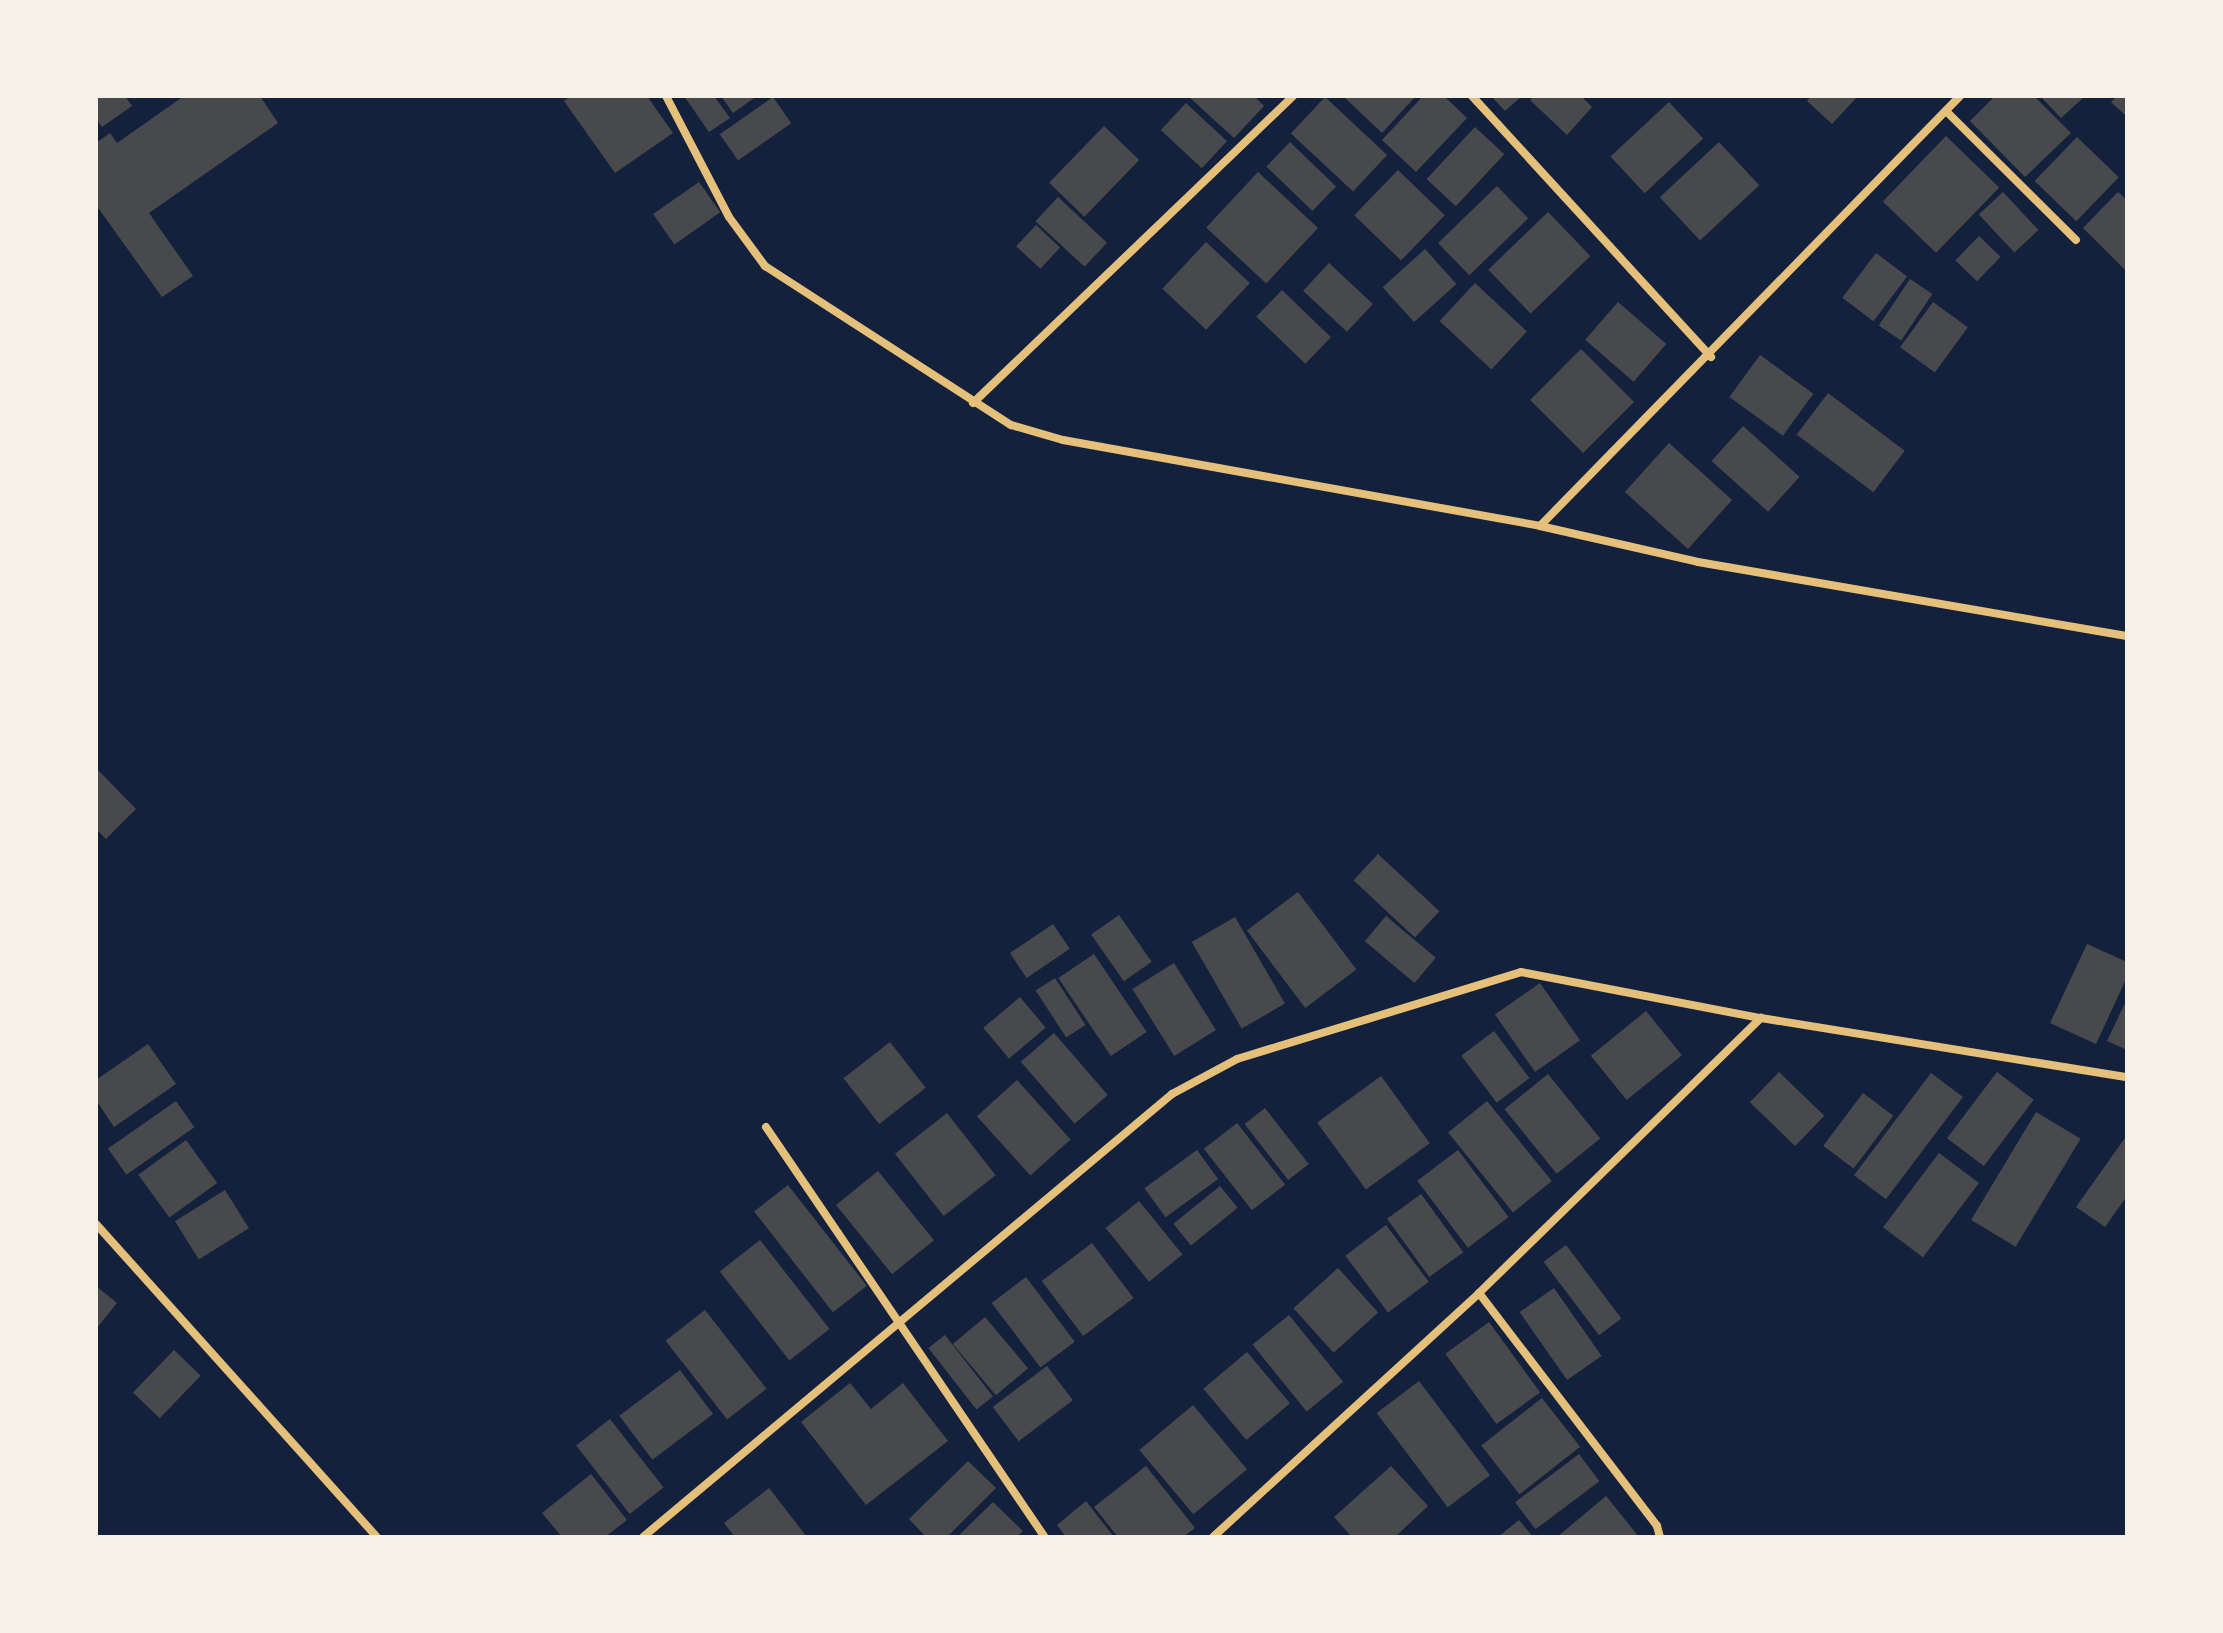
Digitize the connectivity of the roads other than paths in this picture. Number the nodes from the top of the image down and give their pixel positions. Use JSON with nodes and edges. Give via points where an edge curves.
{"nodes":[{"id":1,"x":666,"y":96,"type":"edge"},
{"id":2,"x":1293,"y":96,"type":"edge"},
{"id":3,"x":1472,"y":96,"type":"edge"},
{"id":4,"x":1960,"y":96,"type":"edge"},
{"id":5,"x":1946,"y":111,"type":"junction"},
{"id":6,"x":2076,"y":240,"type":"dead end"},
{"id":7,"x":1711,"y":357,"type":"junction"},
{"id":8,"x":973,"y":403,"type":"junction"},
{"id":9,"x":1540,"y":526,"type":"junction"},
{"id":10,"x":2127,"y":636,"type":"edge"},
{"id":11,"x":1761,"y":1018,"type":"junction"},
{"id":12,"x":2127,"y":1077,"type":"edge"},
{"id":13,"x":766,"y":1127,"type":"dead end"},
{"id":14,"x":96,"y":1224,"type":"edge"},
{"id":15,"x":1479,"y":1293,"type":"junction"},
{"id":16,"x":900,"y":1322,"type":"junction"},
{"id":17,"x":377,"y":1537,"type":"edge"},
{"id":18,"x":643,"y":1537,"type":"edge"},
{"id":19,"x":1045,"y":1537,"type":"edge"},
{"id":20,"x":1213,"y":1537,"type":"edge"},
{"id":21,"x":1660,"y":1537,"type":"edge"}],
"edges":[{"from":1,"to":8,"type":"street","via":[[729,217],[765,266]]},
{"from":2,"to":8,"type":"street"},
{"from":3,"to":7,"type":"street"},
{"from":4,"to":5,"type":"street"},
{"from":5,"to":6,"type":"street"},
{"from":5,"to":7,"type":"street"},
{"from":7,"to":9,"type":"street"},
{"from":8,"to":9,"type":"street","via":[[1011,425],[1063,440]]},
{"from":9,"to":10,"type":"street","via":[[1698,562]]},
{"from":11,"to":12,"type":"street"},
{"from":11,"to":15,"type":"street"},
{"from":11,"to":16,"type":"street","via":[[1521,972],[1237,1059],[1172,1094]]},
{"from":13,"to":16,"type":"street"},
{"from":14,"to":17,"type":"street"},
{"from":15,"to":20,"type":"street"},
{"from":15,"to":21,"type":"street","via":[[1657,1526]]},
{"from":16,"to":18,"type":"street"},
{"from":16,"to":19,"type":"street"}]}
